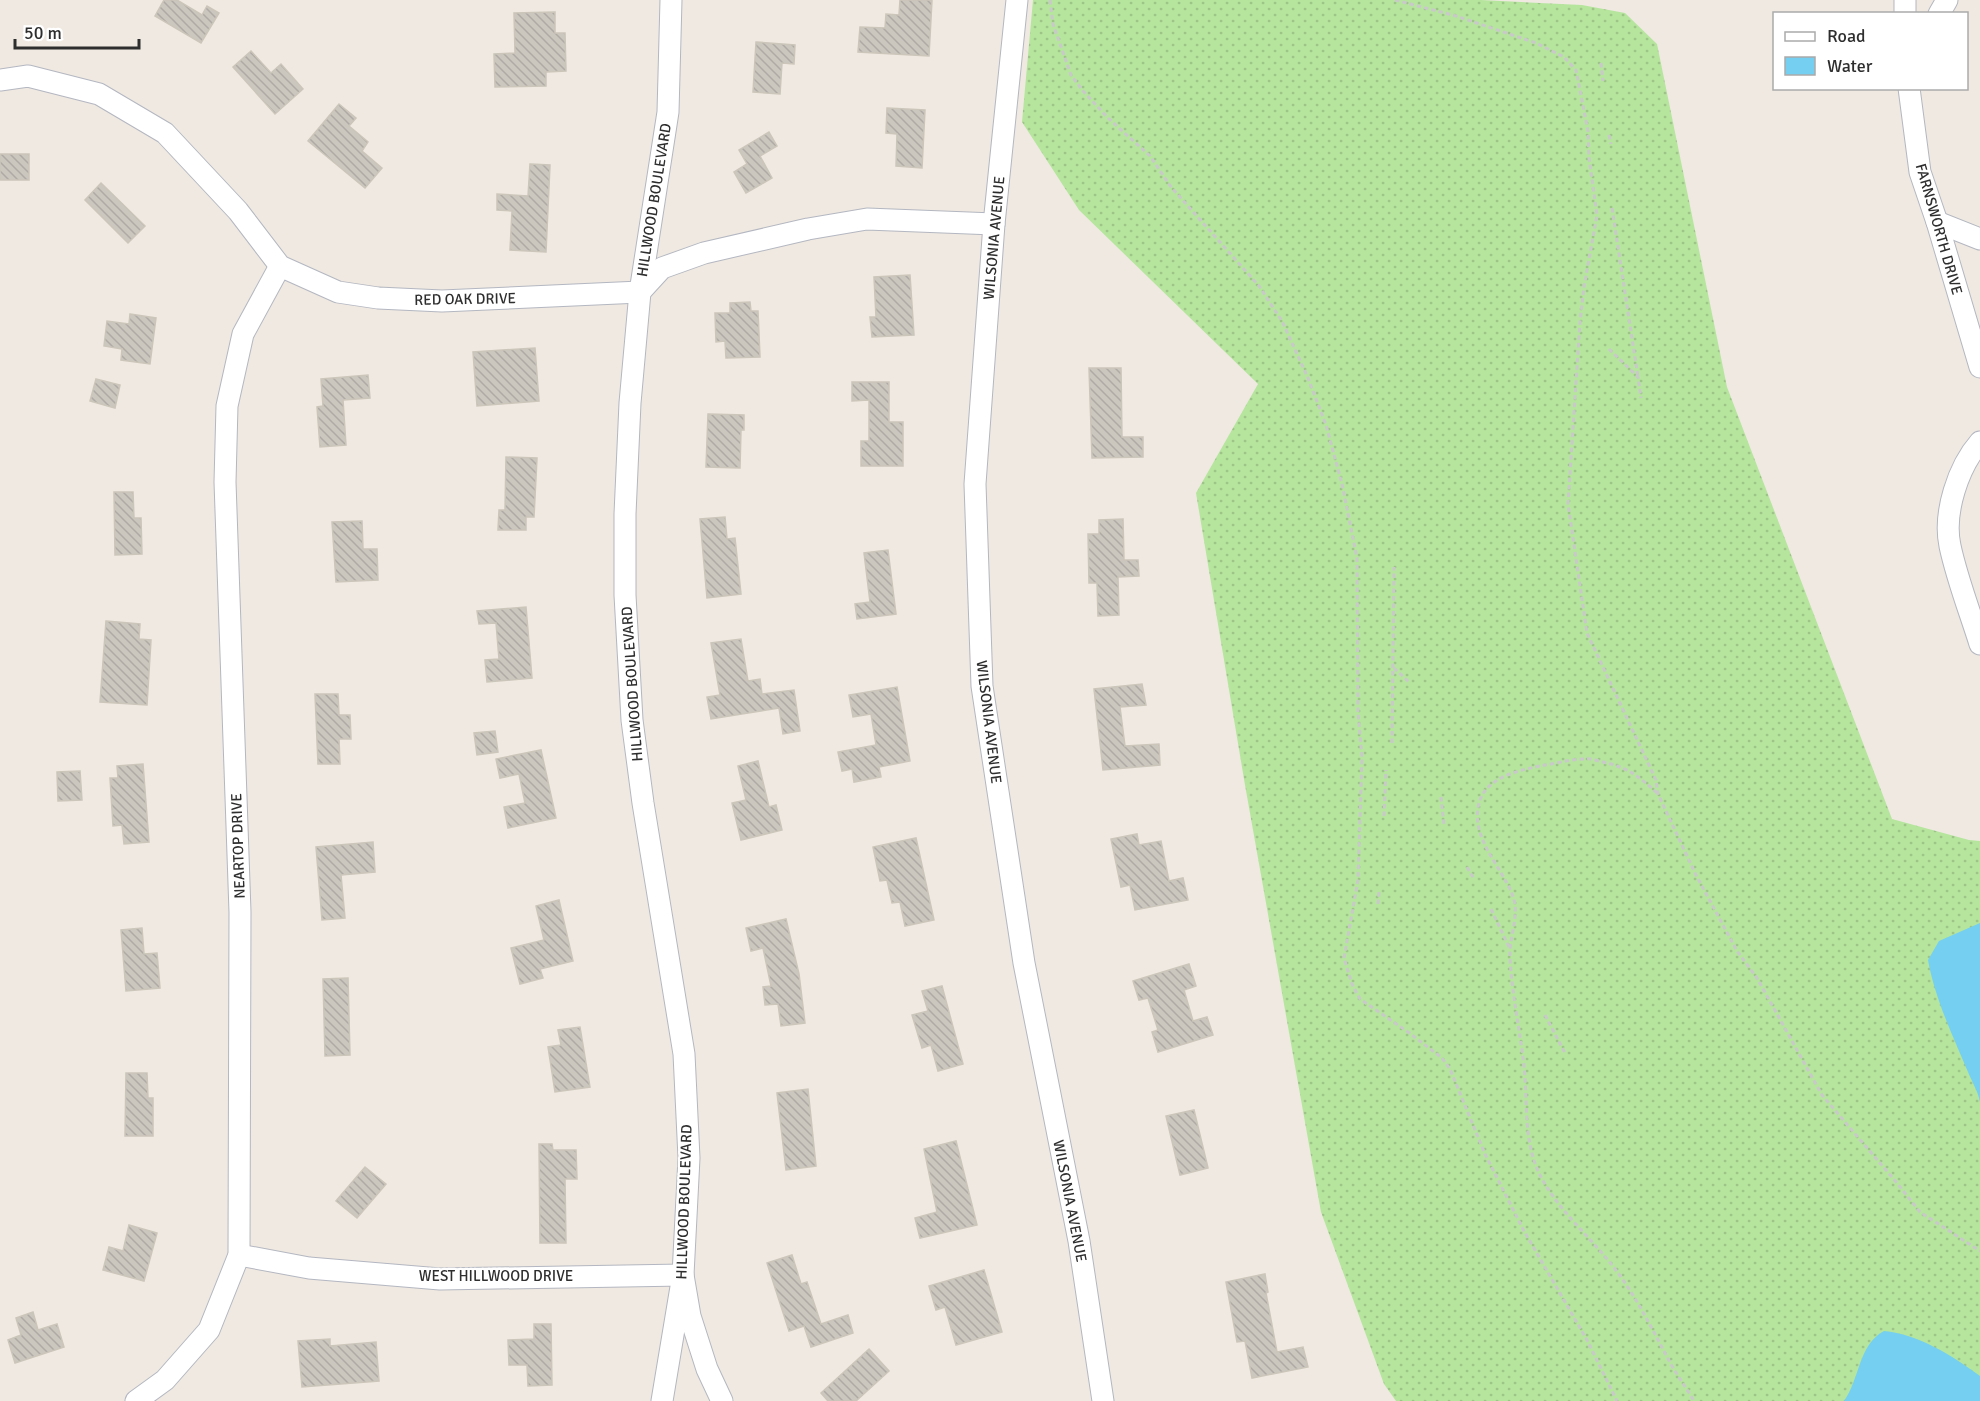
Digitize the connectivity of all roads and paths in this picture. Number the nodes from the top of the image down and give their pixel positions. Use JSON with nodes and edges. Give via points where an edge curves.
{"nodes":[{"id":1,"x":671,"y":0,"type":"edge"},
{"id":2,"x":1017,"y":0,"type":"edge"},
{"id":3,"x":1050,"y":0,"type":"edge"},
{"id":4,"x":1395,"y":0,"type":"edge"},
{"id":5,"x":1601,"y":63,"type":"dead end"},
{"id":6,"x":0,"y":80,"type":"edge"},
{"id":7,"x":1603,"y":81,"type":"dead end"},
{"id":8,"x":1909,"y":90,"type":"edge"},
{"id":9,"x":1609,"y":135,"type":"dead end"},
{"id":10,"x":1611,"y":144,"type":"dead end"},
{"id":11,"x":1612,"y":208,"type":"dead end"},
{"id":12,"x":1937,"y":222,"type":"junction"},
{"id":13,"x":994,"y":224,"type":"junction"},
{"id":14,"x":1980,"y":239,"type":"edge"},
{"id":15,"x":280,"y":266,"type":"junction"},
{"id":16,"x":639,"y":292,"type":"junction"},
{"id":17,"x":1609,"y":349,"type":"dead end"},
{"id":18,"x":1980,"y":367,"type":"edge"},
{"id":19,"x":1638,"y":377,"type":"junction"},
{"id":20,"x":1641,"y":398,"type":"dead end"},
{"id":21,"x":1980,"y":442,"type":"edge"},
{"id":22,"x":1394,"y":567,"type":"dead end"},
{"id":23,"x":1980,"y":644,"type":"edge"},
{"id":24,"x":1393,"y":667,"type":"junction"},
{"id":25,"x":1410,"y":683,"type":"dead end"},
{"id":26,"x":1392,"y":743,"type":"dead end"},
{"id":27,"x":1386,"y":770,"type":"dead end"},
{"id":28,"x":1658,"y":794,"type":"junction"},
{"id":29,"x":1441,"y":798,"type":"dead end"},
{"id":30,"x":1384,"y":816,"type":"dead end"},
{"id":31,"x":1444,"y":825,"type":"dead end"},
{"id":32,"x":1467,"y":867,"type":"dead end"},
{"id":33,"x":1474,"y":879,"type":"dead end"},
{"id":34,"x":1379,"y":892,"type":"dead end"},
{"id":35,"x":1378,"y":904,"type":"dead end"},
{"id":36,"x":1491,"y":909,"type":"dead end"},
{"id":37,"x":1511,"y":950,"type":"junction"},
{"id":38,"x":1545,"y":1015,"type":"dead end"},
{"id":39,"x":1565,"y":1053,"type":"dead end"},
{"id":40,"x":1980,"y":1251,"type":"edge"},
{"id":41,"x":239,"y":1256,"type":"junction"},
{"id":42,"x":683,"y":1275,"type":"junction"},
{"id":43,"x":136,"y":1401,"type":"edge"},
{"id":44,"x":662,"y":1401,"type":"edge"},
{"id":45,"x":722,"y":1401,"type":"edge"},
{"id":46,"x":1103,"y":1401,"type":"edge"},
{"id":47,"x":1617,"y":1401,"type":"edge"},
{"id":48,"x":1694,"y":1401,"type":"edge"}],
"edges":[{"from":1,"to":16,"type":"street","name":"HILLWOOD BOULEVARD","via":[[668,111]]},
{"from":2,"to":13,"type":"street","name":"WILSONIA AVENUE"},
{"from":3,"to":47,"type":"path","via":[[1053,24],[1071,75],[1108,118],[1149,156],[1171,187],[1259,286],[1282,321],[1308,378],[1340,474],[1357,558],[1362,757],[1358,880],[1344,958],[1349,975],[1360,999],[1442,1058],[1450,1069],[1485,1154]]},
{"from":4,"to":28,"type":"path","via":[[1536,43],[1564,57],[1576,70],[1588,131],[1597,215],[1582,299],[1568,504],[1587,633],[1656,780]]},
{"from":5,"to":7,"type":"path"},
{"from":6,"to":15,"type":"street","name":"RED OAK DRIVE","via":[[28,76],[99,94],[165,133],[238,211]]},
{"from":8,"to":12,"type":"street","name":"FARNSWORTH DRIVE","via":[[1920,172]]},
{"from":9,"to":10,"type":"path"},
{"from":11,"to":19,"type":"path"},
{"from":12,"to":14,"type":"street"},
{"from":12,"to":18,"type":"street","name":"FARNSWORTH DRIVE"},
{"from":13,"to":16,"type":"street","via":[[867,219],[808,229],[704,253],[662,268]]},
{"from":13,"to":46,"type":"street","name":"WILSONIA AVENUE","via":[[975,484],[982,686],[1024,963],[1079,1241]]},
{"from":15,"to":16,"type":"street","name":"RED OAK DRIVE","via":[[338,292],[378,298],[442,301]]},
{"from":15,"to":41,"type":"street","name":"NEARTOP DRIVE","via":[[243,334],[227,406],[225,482],[240,912]]},
{"from":16,"to":42,"type":"street","name":"HILLWOOD BOULEVARD","via":[[629,414],[625,595],[632,720],[684,1054],[689,1158]]},
{"from":17,"to":19,"type":"path"},
{"from":19,"to":20,"type":"path"},
{"from":21,"to":23,"type":"street","via":[[1963,465],[1956,483],[1949,544]]},
{"from":22,"to":24,"type":"path"},
{"from":24,"to":25,"type":"path"},
{"from":24,"to":26,"type":"path"},
{"from":27,"to":30,"type":"path"},
{"from":28,"to":37,"type":"path","via":[[1635,773],[1587,758],[1504,775],[1488,789],[1478,808],[1478,818],[1487,850],[1515,903]]},
{"from":28,"to":40,"type":"path","via":[[1737,951],[1757,978],[1822,1095],[1920,1212]]},
{"from":29,"to":31,"type":"path"},
{"from":32,"to":33,"type":"path"},
{"from":34,"to":35,"type":"path"},
{"from":36,"to":37,"type":"path"},
{"from":37,"to":48,"type":"path","via":[[1527,1126],[1536,1166],[1546,1186],[1615,1268],[1642,1308]]},
{"from":38,"to":39,"type":"path"},
{"from":41,"to":42,"type":"street","name":"WEST HILLWOOD DRIVE","via":[[309,1268],[440,1279]]},
{"from":41,"to":43,"type":"street","name":"NEARTOP DRIVE","via":[[208,1330],[165,1380]]},
{"from":42,"to":44,"type":"street","name":"HILLWOOD BOULEVARD"},
{"from":42,"to":45,"type":"street","via":[[690,1316]]}]}
